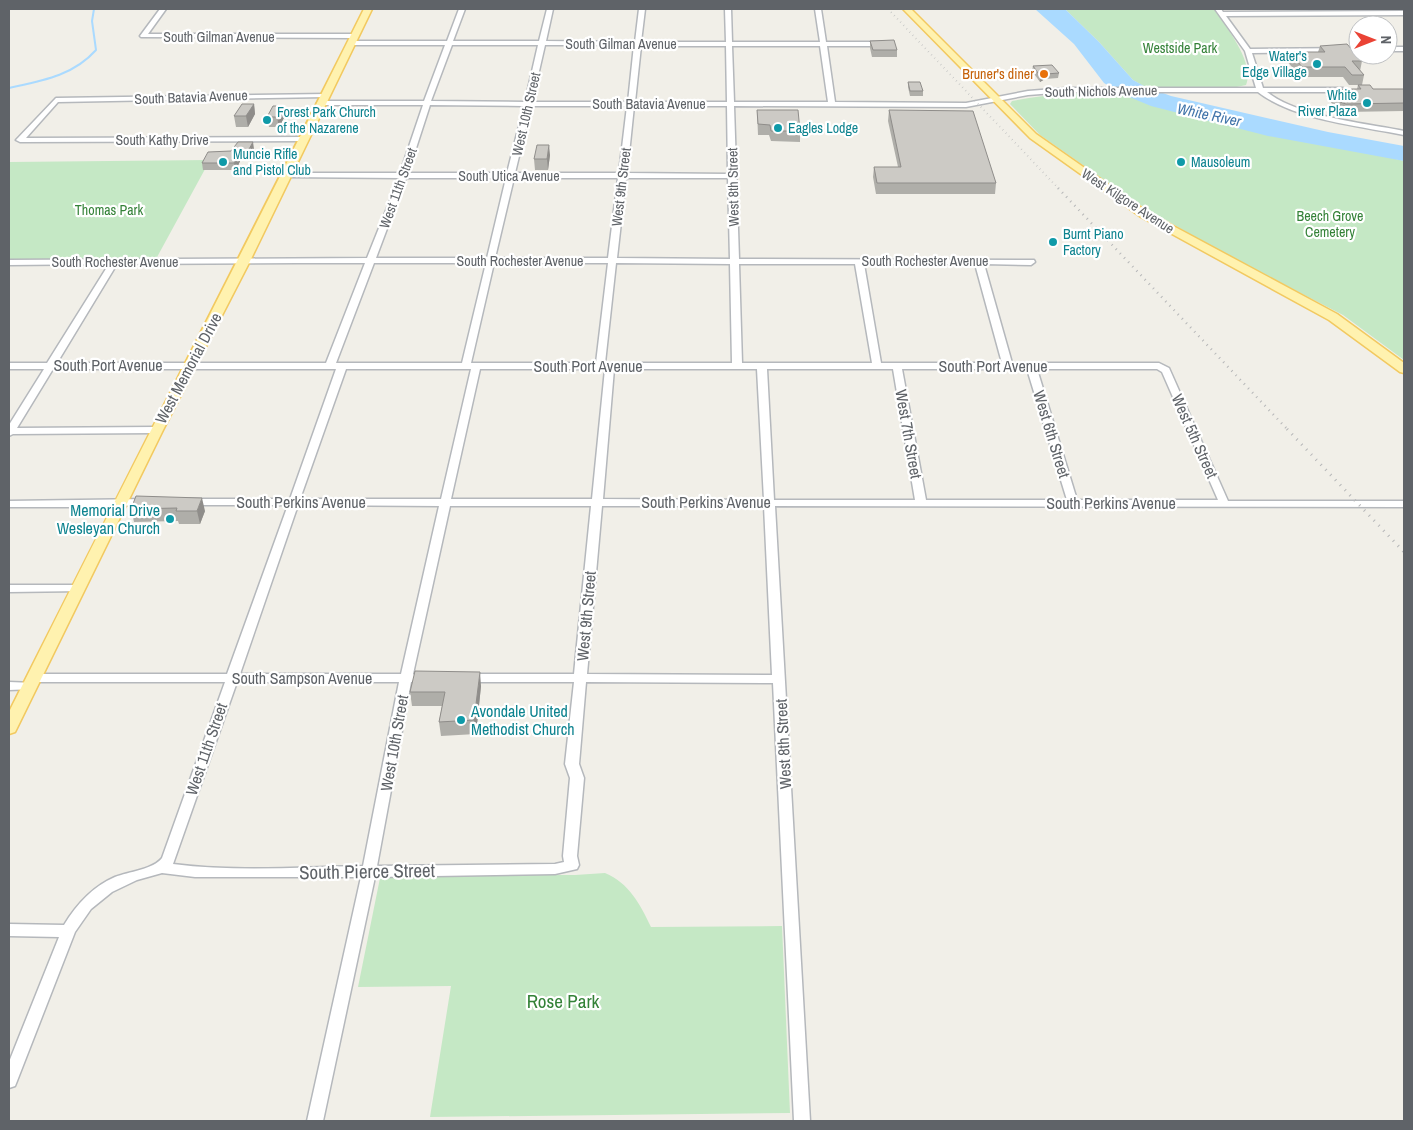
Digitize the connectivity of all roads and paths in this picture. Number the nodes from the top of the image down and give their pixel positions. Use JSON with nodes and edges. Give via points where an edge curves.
{"nodes":[{"id":1,"x":164,"y":9,"type":"edge"},
{"id":2,"x":368,"y":9,"type":"edge"},
{"id":3,"x":462,"y":9,"type":"edge"},
{"id":4,"x":550,"y":9,"type":"edge"},
{"id":5,"x":642,"y":9,"type":"edge"},
{"id":6,"x":728,"y":9,"type":"edge"},
{"id":7,"x":818,"y":9,"type":"edge"},
{"id":8,"x":908,"y":9,"type":"edge"},
{"id":9,"x":1220,"y":11,"type":"edge"},
{"id":10,"x":1404,"y":14,"type":"edge"},
{"id":11,"x":353,"y":40,"type":"junction"},
{"id":12,"x":448,"y":44,"type":"junction"},
{"id":13,"x":542,"y":44,"type":"junction"},
{"id":14,"x":639,"y":44,"type":"junction"},
{"id":15,"x":729,"y":44,"type":"junction"},
{"id":16,"x":823,"y":44,"type":"junction"},
{"id":17,"x":890,"y":44,"type":"edge"},
{"id":18,"x":1348,"y":50,"type":"edge"},
{"id":19,"x":1248,"y":51,"type":"junction"},
{"id":20,"x":1260,"y":90,"type":"junction"},
{"id":21,"x":1354,"y":90,"type":"edge"},
{"id":22,"x":323,"y":99,"type":"junction"},
{"id":23,"x":996,"y":100,"type":"junction"},
{"id":24,"x":427,"y":104,"type":"junction"},
{"id":25,"x":528,"y":104,"type":"junction"},
{"id":26,"x":632,"y":104,"type":"junction"},
{"id":27,"x":978,"y":104,"type":"joint"},
{"id":28,"x":731,"y":105,"type":"junction"},
{"id":29,"x":832,"y":105,"type":"junction"},
{"id":30,"x":1404,"y":133,"type":"edge"},
{"id":31,"x":303,"y":139,"type":"junction"},
{"id":32,"x":20,"y":140,"type":"joint"},
{"id":33,"x":286,"y":175,"type":"junction"},
{"id":34,"x":403,"y":176,"type":"junction"},
{"id":35,"x":511,"y":176,"type":"junction"},
{"id":36,"x":621,"y":176,"type":"junction"},
{"id":37,"x":733,"y":176,"type":"junction"},
{"id":38,"x":244,"y":261,"type":"junction"},
{"id":39,"x":371,"y":261,"type":"junction"},
{"id":40,"x":491,"y":261,"type":"junction"},
{"id":41,"x":612,"y":261,"type":"junction"},
{"id":42,"x":735,"y":261,"type":"junction"},
{"id":43,"x":859,"y":261,"type":"junction"},
{"id":44,"x":9,"y":262,"type":"edge"},
{"id":45,"x":114,"y":262,"type":"junction"},
{"id":46,"x":979,"y":262,"type":"junction"},
{"id":47,"x":1032,"y":262,"type":"dead end"},
{"id":48,"x":51,"y":365,"type":"junction"},
{"id":49,"x":190,"y":365,"type":"junction"},
{"id":50,"x":471,"y":365,"type":"junction"},
{"id":51,"x":737,"y":365,"type":"junction"},
{"id":52,"x":9,"y":366,"type":"edge"},
{"id":53,"x":336,"y":366,"type":"junction"},
{"id":54,"x":605,"y":366,"type":"junction"},
{"id":55,"x":762,"y":366,"type":"junction"},
{"id":56,"x":877,"y":366,"type":"junction"},
{"id":57,"x":897,"y":366,"type":"junction"},
{"id":58,"x":1008,"y":366,"type":"junction"},
{"id":59,"x":1031,"y":366,"type":"junction"},
{"id":60,"x":1404,"y":369,"type":"edge"},
{"id":61,"x":1166,"y":370,"type":"joint"},
{"id":62,"x":156,"y":430,"type":"junction"},
{"id":63,"x":9,"y":432,"type":"edge"},
{"id":64,"x":159,"y":502,"type":"edge"},
{"id":65,"x":178,"y":502,"type":"edge"},
{"id":66,"x":293,"y":502,"type":"junction"},
{"id":67,"x":445,"y":502,"type":"junction"},
{"id":68,"x":597,"y":502,"type":"junction"},
{"id":69,"x":769,"y":502,"type":"junction"},
{"id":70,"x":921,"y":502,"type":"junction"},
{"id":71,"x":122,"y":503,"type":"junction"},
{"id":72,"x":1073,"y":503,"type":"junction"},
{"id":73,"x":1224,"y":503,"type":"junction"},
{"id":74,"x":9,"y":504,"type":"edge"},
{"id":75,"x":1404,"y":504,"type":"edge"},
{"id":76,"x":9,"y":589,"type":"edge"},
{"id":77,"x":78,"y":589,"type":"junction"},
{"id":78,"x":232,"y":678,"type":"junction"},
{"id":79,"x":406,"y":678,"type":"junction"},
{"id":80,"x":424,"y":678,"type":"edge"},
{"id":81,"x":451,"y":678,"type":"edge"},
{"id":82,"x":580,"y":678,"type":"junction"},
{"id":83,"x":779,"y":679,"type":"junction"},
{"id":84,"x":32,"y":682,"type":"junction"},
{"id":85,"x":9,"y":686,"type":"edge"},
{"id":86,"x":9,"y":728,"type":"edge"},
{"id":87,"x":572,"y":865,"type":"joint"},
{"id":88,"x":162,"y":868,"type":"junction"},
{"id":89,"x":369,"y":871,"type":"junction"},
{"id":90,"x":9,"y":930,"type":"edge"},
{"id":91,"x":68,"y":931,"type":"junction"},
{"id":92,"x":9,"y":1081,"type":"edge"},
{"id":93,"x":315,"y":1121,"type":"edge"},
{"id":94,"x":802,"y":1121,"type":"edge"}],
"edges":[{"from":1,"to":11,"type":"street","name":"South Gilman Avenue","via":[[143,36]]},
{"from":2,"to":11,"type":"main road","name":"West Memorial Drive"},
{"from":3,"to":12,"type":"street","name":"West 11th Street"},
{"from":4,"to":13,"type":"street","name":"West 10th Street"},
{"from":5,"to":14,"type":"street","name":"West 9th Street"},
{"from":6,"to":15,"type":"street","name":"West 8th Street"},
{"from":7,"to":16,"type":"street"},
{"from":8,"to":23,"type":"main road","name":"West Kilgore Avenue"},
{"from":9,"to":10,"type":"street"},
{"from":9,"to":19,"type":"street"},
{"from":11,"to":12,"type":"street","name":"South Gilman Avenue"},
{"from":11,"to":22,"type":"main road","name":"West Memorial Drive"},
{"from":12,"to":13,"type":"street","name":"South Gilman Avenue"},
{"from":12,"to":24,"type":"street","name":"West 11th Street"},
{"from":13,"to":14,"type":"street","name":"South Gilman Avenue"},
{"from":13,"to":25,"type":"street","name":"West 10th Street"},
{"from":14,"to":15,"type":"street","name":"South Gilman Avenue"},
{"from":14,"to":26,"type":"street","name":"West 9th Street"},
{"from":15,"to":16,"type":"street","name":"South Gilman Avenue"},
{"from":15,"to":28,"type":"street","name":"West 8th Street"},
{"from":16,"to":17,"type":"street","name":"South Gilman Avenue"},
{"from":16,"to":29,"type":"street"},
{"from":18,"to":19,"type":"street"},
{"from":19,"to":20,"type":"street"},
{"from":20,"to":21,"type":"street","name":"South Nichols Avenue"},
{"from":20,"to":23,"type":"street","name":"South Nichols Avenue","via":[[1080,90],[1028,93]]},
{"from":20,"to":30,"type":"street","via":[[1276,102],[1306,114]]},
{"from":22,"to":24,"type":"street","name":"South Batavia Avenue"},
{"from":22,"to":31,"type":"main road","name":"West Memorial Drive"},
{"from":22,"to":32,"type":"street","name":"South Batavia Avenue","via":[[56,100]]},
{"from":23,"to":27,"type":"street","name":"South Nichols Avenue"},
{"from":23,"to":60,"type":"main road","name":"West Kilgore Avenue","via":[[1033,136],[1145,215],[1333,317]]},
{"from":24,"to":25,"type":"street","name":"South Batavia Avenue"},
{"from":24,"to":34,"type":"street","name":"West 11th Street"},
{"from":25,"to":26,"type":"street","name":"South Batavia Avenue"},
{"from":25,"to":35,"type":"street","name":"West 10th Street"},
{"from":26,"to":28,"type":"street","name":"South Batavia Avenue"},
{"from":26,"to":36,"type":"street","name":"West 9th Street"},
{"from":27,"to":29,"type":"street","name":"South Batavia Avenue"},
{"from":28,"to":29,"type":"street","name":"South Batavia Avenue"},
{"from":28,"to":37,"type":"street","name":"West 8th Street"},
{"from":31,"to":32,"type":"street","name":"South Kathy Drive"},
{"from":31,"to":33,"type":"main road","name":"West Memorial Drive"},
{"from":33,"to":34,"type":"street","name":"South Utica Avenue"},
{"from":33,"to":38,"type":"main road","name":"West Memorial Drive"},
{"from":34,"to":35,"type":"street","name":"South Utica Avenue"},
{"from":34,"to":39,"type":"street","name":"West 11th Street"},
{"from":35,"to":36,"type":"street","name":"South Utica Avenue"},
{"from":35,"to":40,"type":"street","name":"West 10th Street"},
{"from":36,"to":37,"type":"street","name":"South Utica Avenue"},
{"from":36,"to":41,"type":"street","name":"West 9th Street"},
{"from":37,"to":42,"type":"street","name":"West 8th Street"},
{"from":38,"to":39,"type":"street","name":"South Rochester Avenue"},
{"from":38,"to":45,"type":"street","name":"South Rochester Avenue"},
{"from":38,"to":49,"type":"main road","name":"West Memorial Drive"},
{"from":39,"to":40,"type":"street","name":"South Rochester Avenue"},
{"from":39,"to":53,"type":"street","name":"West 11th Street"},
{"from":40,"to":41,"type":"street","name":"South Rochester Avenue"},
{"from":40,"to":50,"type":"street","name":"West 10th Street"},
{"from":41,"to":42,"type":"street","name":"South Rochester Avenue"},
{"from":41,"to":54,"type":"street","name":"West 9th Street"},
{"from":42,"to":43,"type":"street","name":"South Rochester Avenue"},
{"from":42,"to":51,"type":"street","name":"West 8th Street"},
{"from":43,"to":46,"type":"street","name":"South Rochester Avenue"},
{"from":43,"to":56,"type":"street"},
{"from":44,"to":45,"type":"street","name":"South Rochester Avenue"},
{"from":45,"to":48,"type":"street"},
{"from":46,"to":47,"type":"street","name":"South Rochester Avenue"},
{"from":46,"to":58,"type":"street"},
{"from":48,"to":49,"type":"street","name":"South Port Avenue"},
{"from":48,"to":52,"type":"street","name":"South Port Avenue"},
{"from":48,"to":63,"type":"street"},
{"from":49,"to":53,"type":"street","name":"South Port Avenue"},
{"from":49,"to":62,"type":"main road","name":"West Memorial Drive"},
{"from":50,"to":53,"type":"street","name":"South Port Avenue"},
{"from":50,"to":54,"type":"street","name":"South Port Avenue"},
{"from":50,"to":67,"type":"street","name":"West 10th Street"},
{"from":51,"to":54,"type":"street","name":"South Port Avenue"},
{"from":51,"to":55,"type":"street","name":"South Port Avenue"},
{"from":53,"to":66,"type":"street","name":"West 11th Street"},
{"from":54,"to":68,"type":"street","name":"West 9th Street"},
{"from":55,"to":56,"type":"street","name":"South Port Avenue"},
{"from":55,"to":69,"type":"street","name":"West 8th Street"},
{"from":56,"to":57,"type":"street","name":"South Port Avenue"},
{"from":57,"to":58,"type":"street","name":"South Port Avenue"},
{"from":57,"to":70,"type":"street","name":"West 7th Street"},
{"from":58,"to":59,"type":"street","name":"South Port Avenue"},
{"from":59,"to":61,"type":"street","name":"South Port Avenue","via":[[1159,366]]},
{"from":59,"to":72,"type":"street","name":"West 6th Street"},
{"from":61,"to":73,"type":"street","name":"West 5th Street"},
{"from":62,"to":63,"type":"street"},
{"from":62,"to":71,"type":"main road","name":"West Memorial Drive"},
{"from":64,"to":71,"type":"street"},
{"from":65,"to":66,"type":"street","name":"South Perkins Avenue"},
{"from":66,"to":67,"type":"street","name":"South Perkins Avenue"},
{"from":66,"to":78,"type":"street","name":"West 11th Street"},
{"from":67,"to":68,"type":"street","name":"South Perkins Avenue"},
{"from":67,"to":79,"type":"street","name":"West 10th Street"},
{"from":68,"to":69,"type":"street","name":"South Perkins Avenue"},
{"from":68,"to":82,"type":"street","name":"West 9th Street"},
{"from":69,"to":70,"type":"street","name":"South Perkins Avenue"},
{"from":69,"to":83,"type":"street","name":"West 8th Street"},
{"from":70,"to":72,"type":"street","name":"South Perkins Avenue"},
{"from":71,"to":74,"type":"street"},
{"from":71,"to":77,"type":"main road","name":"West Memorial Drive"},
{"from":72,"to":73,"type":"street","name":"South Perkins Avenue"},
{"from":73,"to":75,"type":"street","name":"South Perkins Avenue"},
{"from":76,"to":77,"type":"street"},
{"from":77,"to":84,"type":"main road","name":"West Memorial Drive"},
{"from":78,"to":79,"type":"street","name":"South Sampson Avenue"},
{"from":78,"to":84,"type":"street","name":"South Sampson Avenue"},
{"from":78,"to":88,"type":"street","name":"West 11th Street","via":[[168,860]]},
{"from":79,"to":80,"type":"street","name":"South Sampson Avenue"},
{"from":79,"to":89,"type":"street","name":"West 10th Street"},
{"from":81,"to":82,"type":"street"},
{"from":82,"to":83,"type":"street"},
{"from":82,"to":87,"type":"street","name":"West 9th Street","via":[[572,764],[577,778],[570,856]]},
{"from":83,"to":94,"type":"street","name":"West 8th Street"},
{"from":84,"to":85,"type":"street","name":"South Sampson Avenue"},
{"from":84,"to":86,"type":"main road","name":"West Memorial Drive"},
{"from":87,"to":89,"type":"street","name":"South Pierce Street","via":[[555,869]]},
{"from":88,"to":89,"type":"street","name":"South Pierce Street","via":[[195,872]]},
{"from":88,"to":91,"type":"street","via":[[123,879],[102,890],[77,914]]},
{"from":89,"to":93,"type":"street","name":"West 10th Street"},
{"from":90,"to":91,"type":"street"},
{"from":91,"to":92,"type":"street"}]}
